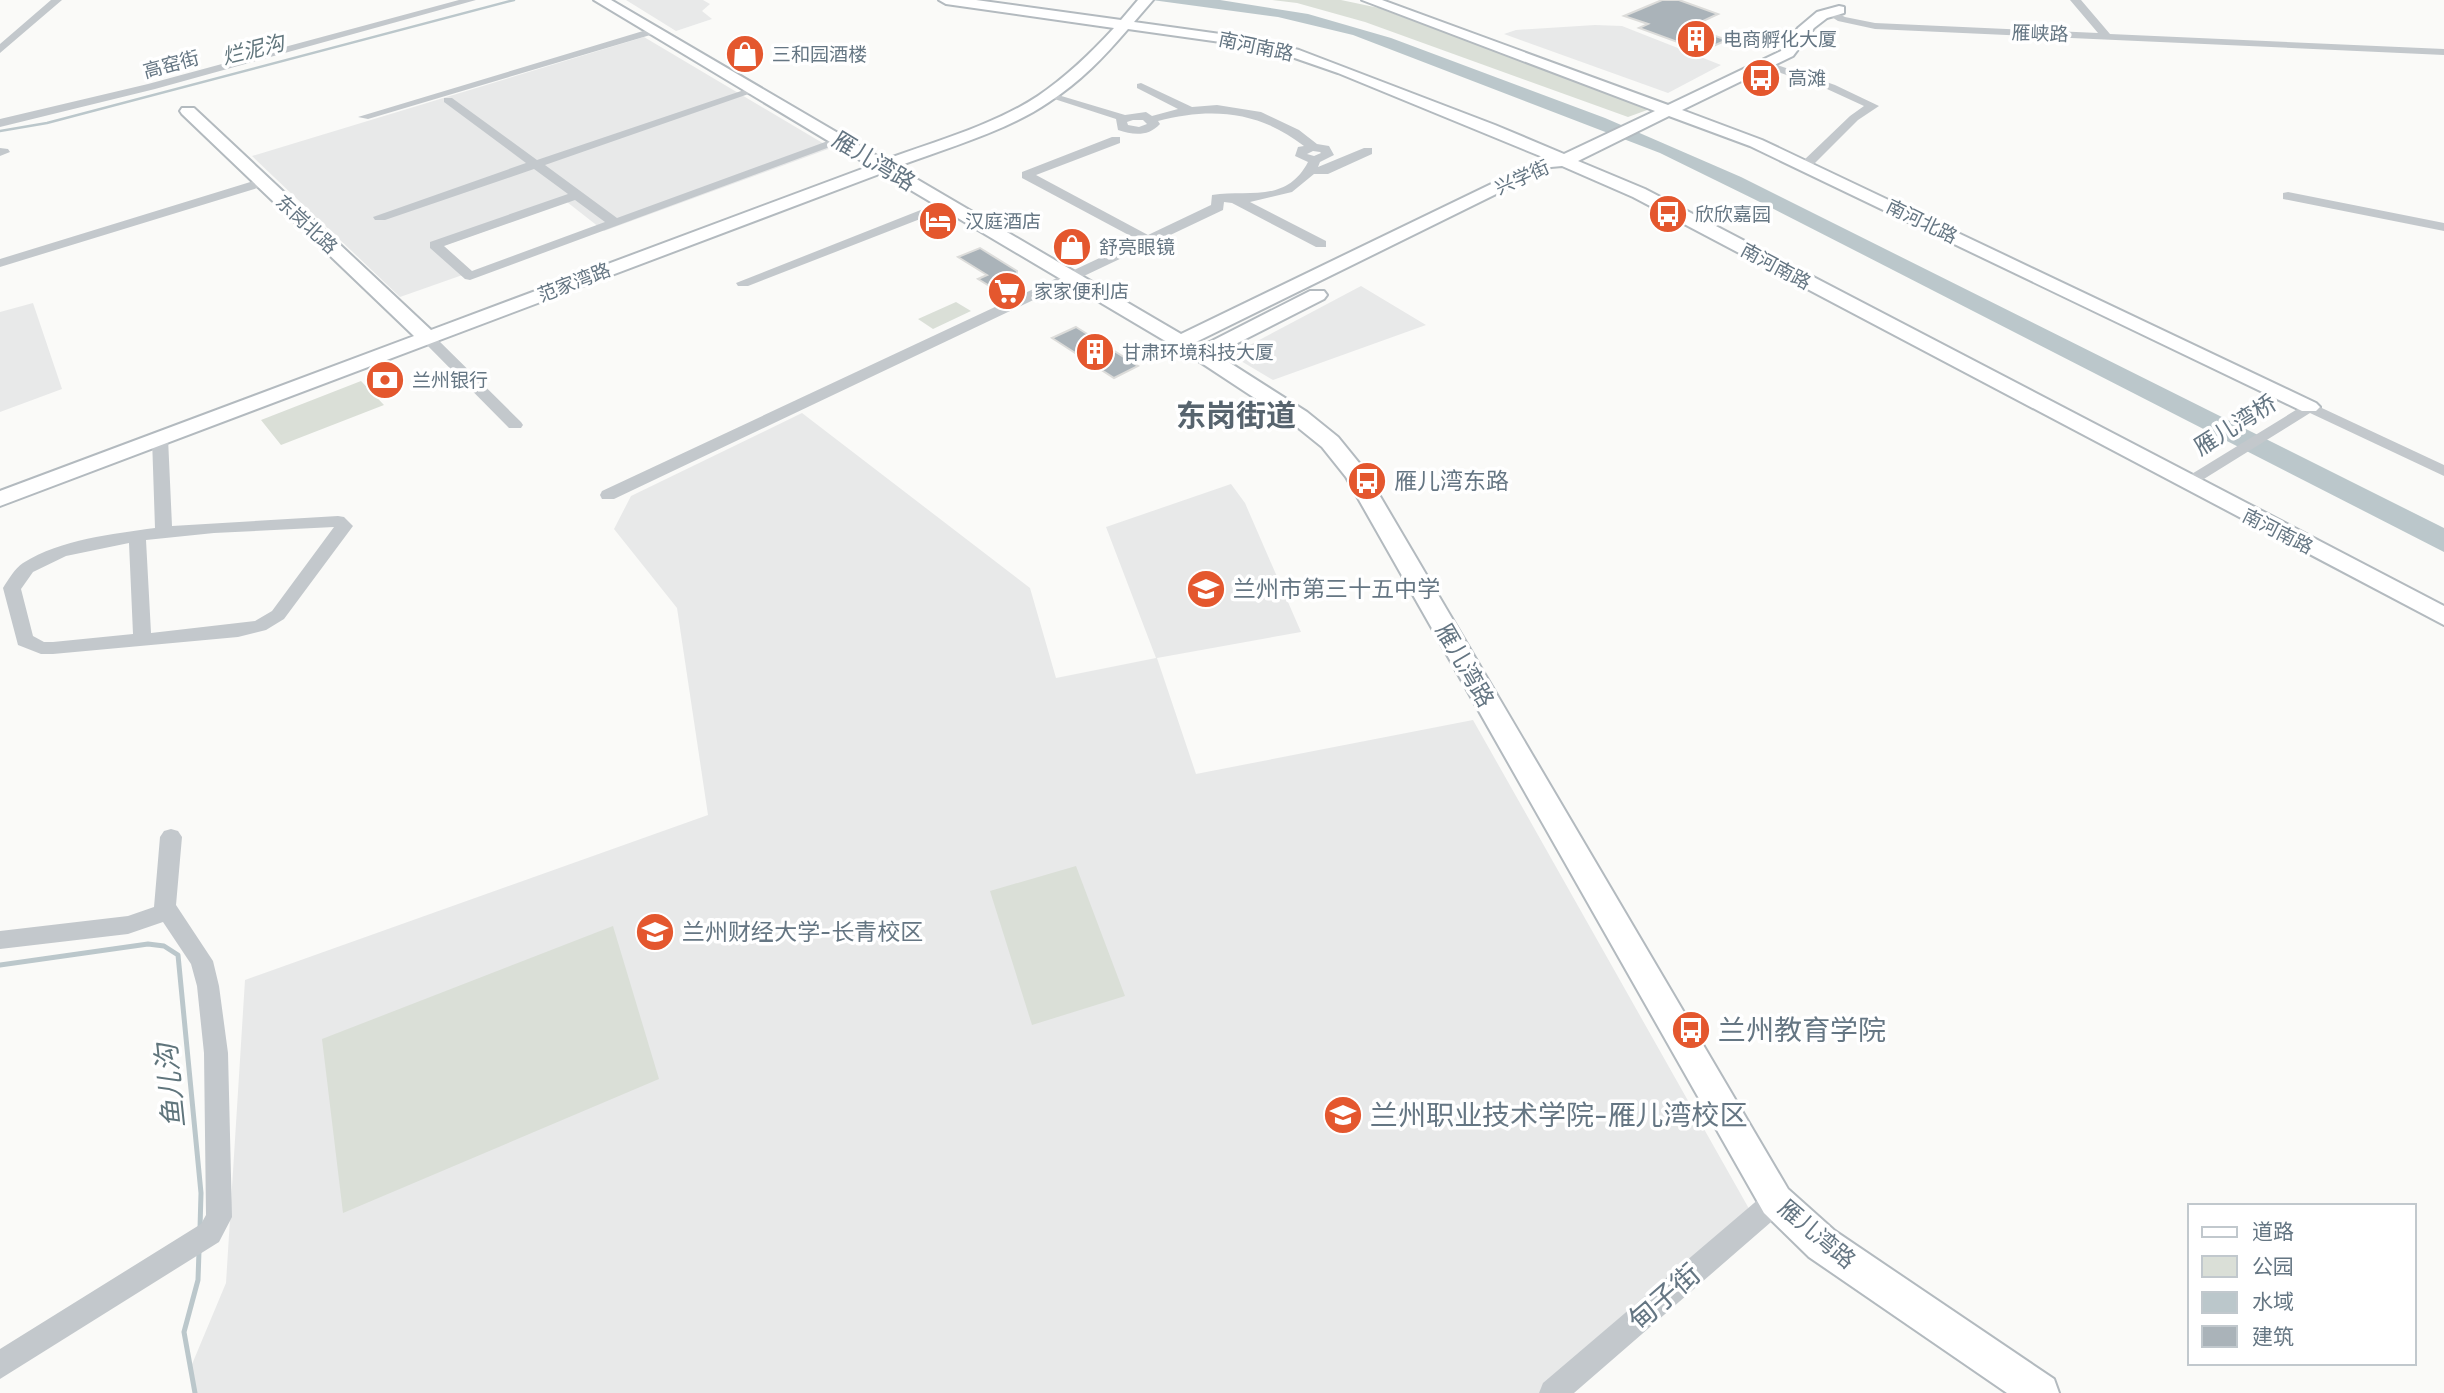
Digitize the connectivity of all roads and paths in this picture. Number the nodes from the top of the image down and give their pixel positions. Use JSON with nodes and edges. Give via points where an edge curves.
{"nodes":[{"id":1,"x":57,"y":0,"type":"edge"},
{"id":2,"x":471,"y":0,"type":"edge"},
{"id":3,"x":601,"y":0,"type":"edge"},
{"id":4,"x":946,"y":0,"type":"edge"},
{"id":5,"x":1146,"y":0,"type":"edge"},
{"id":6,"x":1363,"y":0,"type":"edge"},
{"id":7,"x":1369,"y":0,"type":"edge"},
{"id":8,"x":1815,"y":0,"type":"edge"},
{"id":9,"x":2075,"y":0,"type":"edge"},
{"id":10,"x":1385,"y":6,"type":"junction"},
{"id":11,"x":1828,"y":6,"type":"edge"},
{"id":12,"x":1135,"y":12,"type":"joint"},
{"id":13,"x":1123,"y":24,"type":"junction"},
{"id":14,"x":653,"y":31,"type":"junction"},
{"id":15,"x":2106,"y":36,"type":"junction"},
{"id":16,"x":0,"y":50,"type":"edge"},
{"id":17,"x":2444,"y":52,"type":"edge"},
{"id":18,"x":1765,"y":64,"type":"junction"},
{"id":19,"x":1140,"y":86,"type":"dead end"},
{"id":20,"x":754,"y":90,"type":"junction"},
{"id":21,"x":1048,"y":95,"type":"junction"},
{"id":22,"x":447,"y":100,"type":"dead end"},
{"id":23,"x":188,"y":111,"type":"dead end"},
{"id":24,"x":1191,"y":111,"type":"junction"},
{"id":25,"x":1661,"y":113,"type":"junction"},
{"id":26,"x":364,"y":117,"type":"dead end"},
{"id":27,"x":0,"y":123,"type":"edge"},
{"id":28,"x":1126,"y":124,"type":"junction"},
{"id":29,"x":840,"y":141,"type":"junction"},
{"id":30,"x":1368,"y":151,"type":"dead end"},
{"id":31,"x":1313,"y":159,"type":"junction"},
{"id":32,"x":1566,"y":160,"type":"junction"},
{"id":33,"x":535,"y":164,"type":"junction"},
{"id":34,"x":1805,"y":165,"type":"junction"},
{"id":35,"x":883,"y":166,"type":"junction"},
{"id":36,"x":263,"y":182,"type":"junction"},
{"id":37,"x":577,"y":195,"type":"junction"},
{"id":38,"x":2288,"y":196,"type":"dead end"},
{"id":39,"x":1237,"y":201,"type":"junction"},
{"id":40,"x":946,"y":204,"type":"junction"},
{"id":41,"x":380,"y":217,"type":"dead end"},
{"id":42,"x":615,"y":223,"type":"junction"},
{"id":43,"x":2444,"y":227,"type":"edge"},
{"id":44,"x":1146,"y":239,"type":"junction"},
{"id":45,"x":1321,"y":244,"type":"dead end"},
{"id":46,"x":0,"y":263,"type":"edge"},
{"id":47,"x":1069,"y":278,"type":"junction"},
{"id":48,"x":743,"y":283,"type":"dead end"},
{"id":49,"x":427,"y":337,"type":"junction"},
{"id":50,"x":1191,"y":348,"type":"junction"},
{"id":51,"x":2309,"y":407,"type":"junction"},
{"id":52,"x":515,"y":425,"type":"dead end"},
{"id":53,"x":160,"y":438,"type":"junction"},
{"id":54,"x":2444,"y":471,"type":"edge"},
{"id":55,"x":2185,"y":483,"type":"junction"},
{"id":56,"x":608,"y":495,"type":"dead end"},
{"id":57,"x":0,"y":499,"type":"edge"},
{"id":58,"x":164,"y":531,"type":"junction"},
{"id":59,"x":137,"y":536,"type":"junction"},
{"id":60,"x":2444,"y":617,"type":"edge"},
{"id":61,"x":142,"y":639,"type":"junction"},
{"id":62,"x":172,"y":837,"type":"dead end"},
{"id":63,"x":168,"y":911,"type":"junction"},
{"id":64,"x":0,"y":940,"type":"edge"},
{"id":65,"x":1776,"y":1201,"type":"junction"},
{"id":66,"x":0,"y":1365,"type":"edge"},
{"id":67,"x":1553,"y":1393,"type":"edge"},
{"id":68,"x":2040,"y":1393,"type":"edge"}],
"edges":[{"from":1,"to":16,"type":"street"},
{"from":2,"to":27,"type":"street","name":"高窑街"},
{"from":3,"to":14,"type":"street","name":"雁儿湾路"},
{"from":4,"to":13,"type":"street","name":"南河南路"},
{"from":5,"to":12,"type":"street"},
{"from":6,"to":10,"type":"street","name":"南河北路"},
{"from":7,"to":10,"type":"street","name":"南河北路"},
{"from":8,"to":11,"type":"street"},
{"from":9,"to":15,"type":"street"},
{"from":10,"to":25,"type":"street","name":"南河北路"},
{"from":11,"to":15,"type":"street","name":"雁峡路","via":[[1842,19],[1875,26]]},
{"from":11,"to":18,"type":"street","via":[[1805,27],[1788,53]]},
{"from":12,"to":13,"type":"street","name":"范家湾路"},
{"from":13,"to":21,"type":"street","name":"范家湾路","via":[[1090,64]]},
{"from":13,"to":32,"type":"street","name":"南河南路","via":[[1294,53]]},
{"from":14,"to":20,"type":"street","name":"雁儿湾路"},
{"from":14,"to":26,"type":"street"},
{"from":15,"to":17,"type":"street","name":"雁峡路"},
{"from":18,"to":25,"type":"street"},
{"from":18,"to":34,"type":"street","via":[[1873,106],[1853,118]]},
{"from":19,"to":24,"type":"street"},
{"from":20,"to":29,"type":"street","name":"雁儿湾路"},
{"from":20,"to":33,"type":"street"},
{"from":21,"to":28,"type":"street"},
{"from":21,"to":35,"type":"street","name":"范家湾路","via":[[982,129]]},
{"from":22,"to":33,"type":"street"},
{"from":23,"to":36,"type":"street","name":"东岗北路"},
{"from":24,"to":28,"type":"street","via":[[1153,119],[1153,126],[1147,129]]},
{"from":24,"to":31,"type":"street","via":[[1260,114],[1292,128]]},
{"from":25,"to":32,"type":"street","name":"兴学街"},
{"from":25,"to":34,"type":"street","name":"南河北路"},
{"from":28,"to":44,"type":"street","via":[[1114,145],[1026,174]]},
{"from":29,"to":35,"type":"street","name":"雁儿湾路"},
{"from":29,"to":42,"type":"street"},
{"from":30,"to":31,"type":"street","via":[[1324,171]]},
{"from":31,"to":39,"type":"street","via":[[1303,180],[1286,190]]},
{"from":32,"to":50,"type":"street","name":"兴学街","via":[[1560,172]]},
{"from":32,"to":55,"type":"street","name":"南河南路","via":[[1639,193]]},
{"from":33,"to":37,"type":"street"},
{"from":33,"to":41,"type":"street"},
{"from":34,"to":51,"type":"street","name":"南河北路"},
{"from":35,"to":40,"type":"street","name":"雁儿湾路"},
{"from":35,"to":49,"type":"street","name":"范家湾路"},
{"from":36,"to":46,"type":"street"},
{"from":36,"to":49,"type":"street","name":"东岗北路"},
{"from":37,"to":42,"type":"street"},
{"from":37,"to":42,"type":"street","via":[[435,245],[470,275]]},
{"from":38,"to":43,"type":"street"},
{"from":39,"to":44,"type":"street","via":[[1217,198],[1218,207]]},
{"from":39,"to":45,"type":"street"},
{"from":40,"to":47,"type":"street","name":"雁儿湾路"},
{"from":40,"to":48,"type":"street"},
{"from":44,"to":47,"type":"street"},
{"from":47,"to":50,"type":"street","name":"雁儿湾路"},
{"from":47,"to":56,"type":"street"},
{"from":49,"to":52,"type":"street"},
{"from":49,"to":53,"type":"street","name":"范家湾路"},
{"from":50,"to":65,"type":"street","name":"雁儿湾路","via":[[1299,417],[1330,442],[1356,474]]},
{"from":51,"to":54,"type":"street","name":"南河北路"},
{"from":51,"to":55,"type":"street","name":"雁儿湾桥"},
{"from":53,"to":57,"type":"street","name":"范家湾路"},
{"from":53,"to":58,"type":"street"},
{"from":55,"to":60,"type":"street","name":"南河南路"},
{"from":58,"to":59,"type":"street"},
{"from":58,"to":61,"type":"street","via":[[338,521],[344,526],[270,621],[249,630]]},
{"from":59,"to":61,"type":"street"},
{"from":59,"to":61,"type":"street","via":[[49,555],[26,567],[12,588],[22,633],[31,645],[53,649]]},
{"from":62,"to":63,"type":"street"},
{"from":63,"to":64,"type":"street","via":[[128,925]]},
{"from":63,"to":66,"type":"street","via":[[202,961],[208,986],[216,1053],[219,1217],[209,1233]]},
{"from":65,"to":67,"type":"street","name":"甸子街"},
{"from":65,"to":68,"type":"street","name":"雁儿湾路","via":[[1822,1244]]}]}
